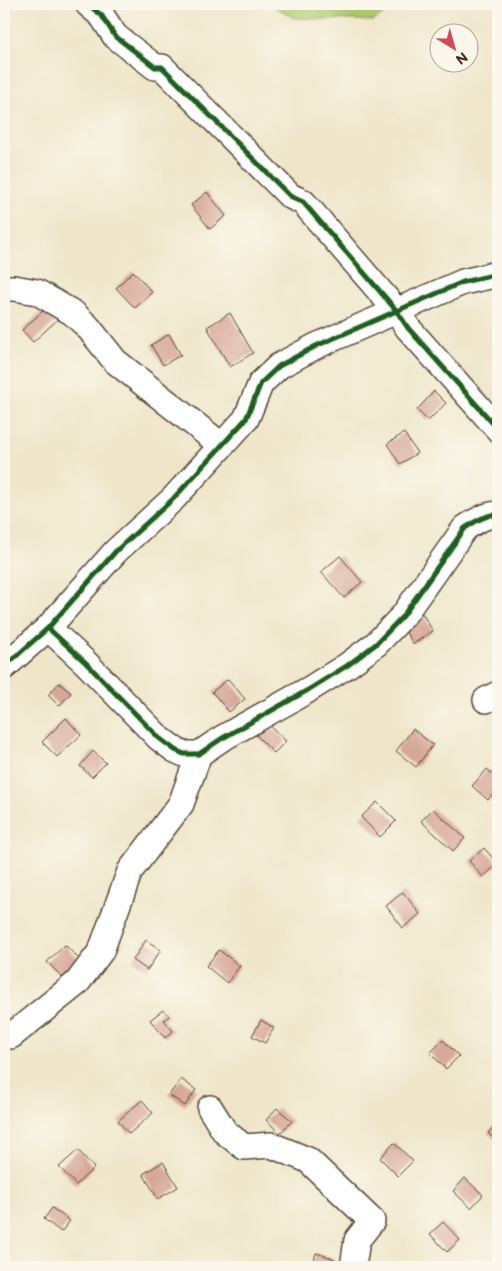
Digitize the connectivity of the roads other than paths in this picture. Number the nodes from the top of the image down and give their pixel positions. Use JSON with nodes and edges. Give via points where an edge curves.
{"nodes":[{"id":1,"x":88,"y":4,"type":"edge"},
{"id":2,"x":498,"y":274,"type":"edge"},
{"id":3,"x":4,"y":288,"type":"edge"},
{"id":4,"x":396,"y":310,"type":"junction"},
{"id":5,"x":498,"y":429,"type":"edge"},
{"id":6,"x":221,"y":445,"type":"junction"},
{"id":7,"x":498,"y":514,"type":"edge"},
{"id":8,"x":48,"y":628,"type":"junction"},
{"id":9,"x":4,"y":667,"type":"edge"},
{"id":10,"x":199,"y":754,"type":"junction"},
{"id":11,"x":4,"y":1035,"type":"edge"},
{"id":12,"x":210,"y":1108,"type":"dead end"},
{"id":13,"x":353,"y":1267,"type":"edge"}],
"edges":[{"from":1,"to":4,"type":"street","via":[[102,16],[115,36],[154,66],[162,67],[290,196],[303,202]]},
{"from":2,"to":4,"type":"street","via":[[463,282]]},
{"from":3,"to":6,"type":"street","via":[[37,292],[73,313],[115,361]]},
{"from":4,"to":5,"type":"street","via":[[408,328]]},
{"from":4,"to":6,"type":"street","via":[[279,366],[261,383],[246,419]]},
{"from":6,"to":8,"type":"street","via":[[173,499],[116,550]]},
{"from":7,"to":10,"type":"street","via":[[479,518],[465,528],[403,616],[376,644],[316,685]]},
{"from":8,"to":9,"type":"street"},
{"from":8,"to":10,"type":"street","via":[[159,738],[184,754]]},
{"from":10,"to":11,"type":"street","via":[[181,804],[130,871],[101,951],[77,984],[11,1036]]},
{"from":12,"to":13,"type":"street","via":[[225,1132],[244,1147],[271,1145],[308,1160],[372,1221],[357,1240]]}]}
